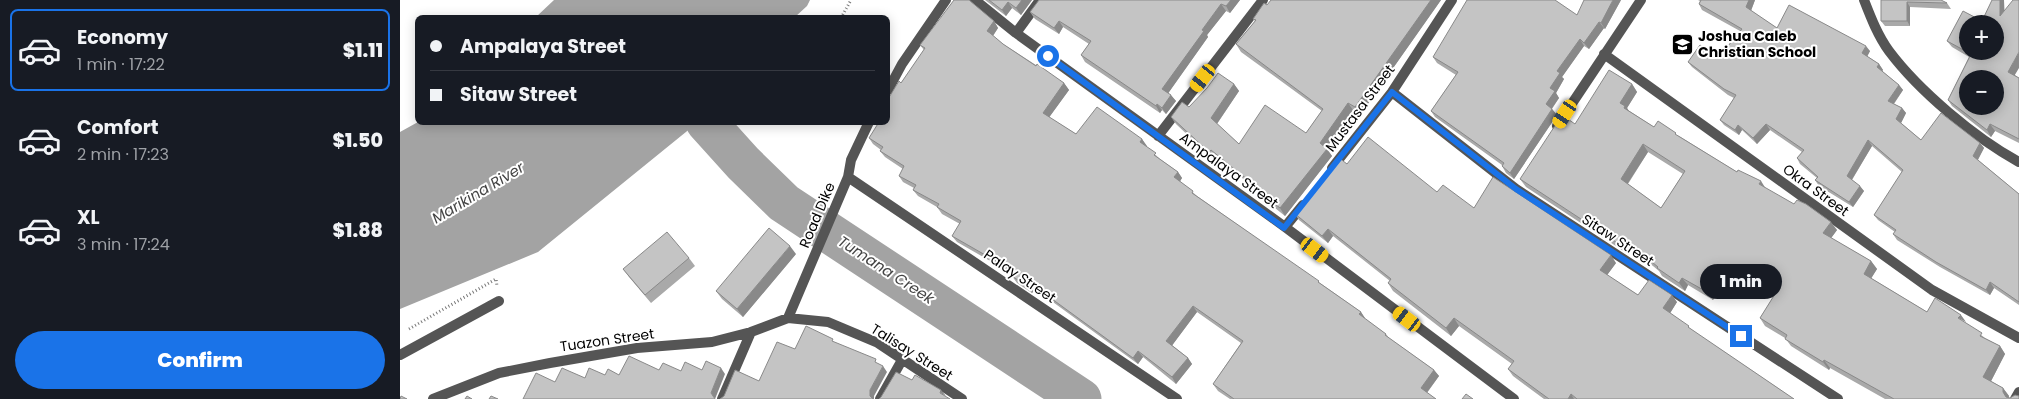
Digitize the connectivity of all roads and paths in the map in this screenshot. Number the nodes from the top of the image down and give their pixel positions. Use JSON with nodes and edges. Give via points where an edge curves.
{"nodes":[{"id":1,"x":851,"y":0,"type":"edge"},
{"id":2,"x":946,"y":0,"type":"edge"},
{"id":3,"x":975,"y":0,"type":"edge"},
{"id":4,"x":1040,"y":0,"type":"edge"},
{"id":5,"x":1263,"y":0,"type":"edge"},
{"id":6,"x":1452,"y":0,"type":"edge"},
{"id":7,"x":1641,"y":0,"type":"edge"},
{"id":8,"x":1864,"y":0,"type":"edge"},
{"id":9,"x":843,"y":15,"type":"edge"},
{"id":10,"x":1016,"y":33,"type":"junction"},
{"id":11,"x":1604,"y":54,"type":"junction"},
{"id":12,"x":890,"y":86,"type":"edge"},
{"id":13,"x":1392,"y":92,"type":"junction"},
{"id":14,"x":868,"y":125,"type":"edge"},
{"id":15,"x":1552,"y":134,"type":"edge"},
{"id":16,"x":1158,"y":136,"type":"junction"},
{"id":17,"x":2019,"y":162,"type":"edge"},
{"id":18,"x":1326,"y":175,"type":"edge"},
{"id":19,"x":848,"y":178,"type":"junction"},
{"id":20,"x":1308,"y":197,"type":"edge"},
{"id":21,"x":1284,"y":228,"type":"junction"},
{"id":22,"x":499,"y":301,"type":"dead end"},
{"id":23,"x":788,"y":318,"type":"junction"},
{"id":24,"x":751,"y":332,"type":"junction"},
{"id":25,"x":2019,"y":338,"type":"edge"},
{"id":26,"x":400,"y":355,"type":"edge"},
{"id":27,"x":902,"y":360,"type":"junction"},
{"id":28,"x":2019,"y":392,"type":"edge"},
{"id":29,"x":433,"y":399,"type":"edge"},
{"id":30,"x":722,"y":399,"type":"edge"},
{"id":31,"x":880,"y":399,"type":"edge"},
{"id":32,"x":962,"y":399,"type":"edge"},
{"id":33,"x":1177,"y":399,"type":"edge"},
{"id":34,"x":1514,"y":399,"type":"edge"},
{"id":35,"x":1838,"y":399,"type":"edge"},
{"id":36,"x":2015,"y":399,"type":"edge"}],
"edges":[{"from":1,"to":9,"type":"path"},
{"from":2,"to":12,"type":"street"},
{"from":3,"to":10,"type":"street","name":"Ampalaya Street"},
{"from":4,"to":10,"type":"street"},
{"from":5,"to":16,"type":"street"},
{"from":6,"to":13,"type":"street","name":"Mustasa Street"},
{"from":7,"to":11,"type":"street"},
{"from":8,"to":17,"type":"street","via":[[1876,31],[1889,51],[1931,97],[1999,151]]},
{"from":10,"to":16,"type":"street","name":"Ampalaya Street"},
{"from":11,"to":15,"type":"street"},
{"from":11,"to":25,"type":"street","name":"Okra Street","via":[[1932,290]]},
{"from":13,"to":18,"type":"street","name":"Mustasa Street"},
{"from":13,"to":35,"type":"street","name":"Sitaw Street","via":[[1518,185]]},
{"from":14,"to":19,"type":"street","name":"Road Dike","via":[[852,160]]},
{"from":16,"to":21,"type":"street","name":"Ampalaya Street"},
{"from":19,"to":23,"type":"street","name":"Road Dike"},
{"from":19,"to":33,"type":"street","name":"Palay Street"},
{"from":20,"to":21,"type":"street"},
{"from":21,"to":34,"type":"street","name":"Ampalaya Street"},
{"from":22,"to":26,"type":"street"},
{"from":23,"to":24,"type":"street","name":"Tuazon Street"},
{"from":23,"to":27,"type":"street","name":"Talisay Street","via":[[828,322],[878,343]]},
{"from":24,"to":29,"type":"street","name":"Tuazon Street","via":[[712,342],[637,348],[541,364],[499,373]]},
{"from":24,"to":30,"type":"street"},
{"from":27,"to":31,"type":"street"},
{"from":27,"to":32,"type":"street","name":"Talisay Street"},
{"from":28,"to":36,"type":"street"}]}
